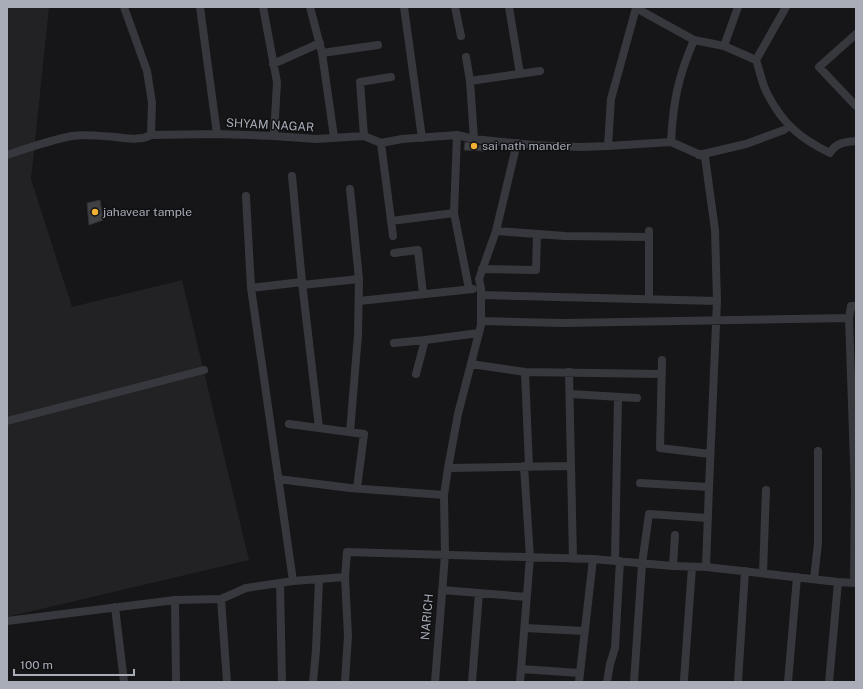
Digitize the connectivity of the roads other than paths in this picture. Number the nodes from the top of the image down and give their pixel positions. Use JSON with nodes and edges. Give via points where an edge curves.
{"nodes":[{"id":1,"x":124,"y":7,"type":"edge"},
{"id":2,"x":200,"y":7,"type":"edge"},
{"id":3,"x":263,"y":7,"type":"edge"},
{"id":4,"x":310,"y":7,"type":"edge"},
{"id":5,"x":404,"y":7,"type":"edge"},
{"id":6,"x":455,"y":7,"type":"edge"},
{"id":7,"x":509,"y":7,"type":"edge"},
{"id":8,"x":738,"y":7,"type":"edge"},
{"id":9,"x":786,"y":7,"type":"edge"},
{"id":10,"x":636,"y":8,"type":"edge"},
{"id":11,"x":856,"y":34,"type":"edge"},
{"id":12,"x":461,"y":36,"type":"dead end"},
{"id":13,"x":694,"y":40,"type":"junction"},
{"id":14,"x":320,"y":43,"type":"junction"},
{"id":15,"x":378,"y":45,"type":"dead end"},
{"id":16,"x":724,"y":46,"type":"junction"},
{"id":17,"x":322,"y":53,"type":"junction"},
{"id":18,"x":466,"y":57,"type":"dead end"},
{"id":19,"x":756,"y":60,"type":"junction"},
{"id":20,"x":274,"y":64,"type":"junction"},
{"id":21,"x":540,"y":71,"type":"dead end"},
{"id":22,"x":520,"y":74,"type":"junction"},
{"id":23,"x":391,"y":77,"type":"dead end"},
{"id":24,"x":470,"y":81,"type":"junction"},
{"id":25,"x":856,"y":106,"type":"edge"},
{"id":26,"x":789,"y":126,"type":"junction"},
{"id":27,"x":217,"y":134,"type":"junction"},
{"id":28,"x":151,"y":135,"type":"junction"},
{"id":29,"x":457,"y":135,"type":"junction"},
{"id":30,"x":274,"y":136,"type":"junction"},
{"id":31,"x":364,"y":136,"type":"junction"},
{"id":32,"x":334,"y":137,"type":"junction"},
{"id":33,"x":422,"y":138,"type":"junction"},
{"id":34,"x":474,"y":139,"type":"junction"},
{"id":35,"x":671,"y":142,"type":"junction"},
{"id":36,"x":856,"y":142,"type":"edge"},
{"id":37,"x":381,"y":143,"type":"junction"},
{"id":38,"x":517,"y":143,"type":"junction"},
{"id":39,"x":608,"y":146,"type":"junction"},
{"id":40,"x":699,"y":154,"type":"junction"},
{"id":41,"x":7,"y":155,"type":"edge"},
{"id":42,"x":292,"y":176,"type":"dead end"},
{"id":43,"x":350,"y":189,"type":"dead end"},
{"id":44,"x":246,"y":196,"type":"dead end"},
{"id":45,"x":454,"y":213,"type":"junction"},
{"id":46,"x":391,"y":221,"type":"junction"},
{"id":47,"x":496,"y":231,"type":"junction"},
{"id":48,"x":537,"y":234,"type":"junction"},
{"id":49,"x":393,"y":236,"type":"dead end"},
{"id":50,"x":394,"y":253,"type":"dead end"},
{"id":51,"x":482,"y":269,"type":"junction"},
{"id":52,"x":359,"y":279,"type":"junction"},
{"id":53,"x":302,"y":283,"type":"junction"},
{"id":54,"x":251,"y":288,"type":"junction"},
{"id":55,"x":469,"y":289,"type":"junction"},
{"id":56,"x":481,"y":292,"type":"junction"},
{"id":57,"x":423,"y":294,"type":"junction"},
{"id":58,"x":649,"y":299,"type":"junction"},
{"id":59,"x":359,"y":301,"type":"junction"},
{"id":60,"x":717,"y":301,"type":"junction"},
{"id":61,"x":856,"y":306,"type":"edge"},
{"id":62,"x":850,"y":318,"type":"junction"},
{"id":63,"x":481,"y":321,"type":"junction"},
{"id":64,"x":716,"y":321,"type":"junction"},
{"id":65,"x":479,"y":334,"type":"junction"},
{"id":66,"x":425,"y":340,"type":"junction"},
{"id":67,"x":394,"y":343,"type":"dead end"},
{"id":68,"x":662,"y":360,"type":"dead end"},
{"id":69,"x":471,"y":364,"type":"junction"},
{"id":70,"x":204,"y":370,"type":"dead end"},
{"id":71,"x":525,"y":372,"type":"junction"},
{"id":72,"x":569,"y":372,"type":"junction"},
{"id":73,"x":416,"y":374,"type":"dead end"},
{"id":74,"x":662,"y":374,"type":"junction"},
{"id":75,"x":570,"y":394,"type":"junction"},
{"id":76,"x":618,"y":397,"type":"junction"},
{"id":77,"x":637,"y":398,"type":"dead end"},
{"id":78,"x":7,"y":421,"type":"edge"},
{"id":79,"x":289,"y":424,"type":"dead end"},
{"id":80,"x":319,"y":428,"type":"junction"},
{"id":81,"x":350,"y":432,"type":"junction"},
{"id":82,"x":818,"y":451,"type":"dead end"},
{"id":83,"x":710,"y":454,"type":"junction"},
{"id":84,"x":527,"y":466,"type":"junction"},
{"id":85,"x":571,"y":466,"type":"junction"},
{"id":86,"x":448,"y":468,"type":"junction"},
{"id":87,"x":278,"y":478,"type":"junction"},
{"id":88,"x":640,"y":483,"type":"dead end"},
{"id":89,"x":709,"y":487,"type":"junction"},
{"id":90,"x":357,"y":488,"type":"junction"},
{"id":91,"x":766,"y":490,"type":"dead end"},
{"id":92,"x":444,"y":495,"type":"junction"},
{"id":93,"x":708,"y":518,"type":"junction"},
{"id":94,"x":675,"y":535,"type":"dead end"},
{"id":95,"x":445,"y":555,"type":"junction"},
{"id":96,"x":530,"y":557,"type":"junction"},
{"id":97,"x":572,"y":559,"type":"junction"},
{"id":98,"x":593,"y":559,"type":"junction"},
{"id":99,"x":618,"y":561,"type":"junction"},
{"id":100,"x":642,"y":564,"type":"junction"},
{"id":101,"x":673,"y":566,"type":"junction"},
{"id":102,"x":692,"y":567,"type":"junction"},
{"id":103,"x":706,"y":567,"type":"junction"},
{"id":104,"x":744,"y":571,"type":"junction"},
{"id":105,"x":764,"y":573,"type":"junction"},
{"id":106,"x":345,"y":577,"type":"junction"},
{"id":107,"x":797,"y":577,"type":"junction"},
{"id":108,"x":319,"y":579,"type":"junction"},
{"id":109,"x":814,"y":579,"type":"junction"},
{"id":110,"x":293,"y":581,"type":"junction"},
{"id":111,"x":838,"y":582,"type":"junction"},
{"id":112,"x":280,"y":583,"type":"junction"},
{"id":113,"x":855,"y":583,"type":"edge"},
{"id":114,"x":442,"y":590,"type":"junction"},
{"id":115,"x":479,"y":593,"type":"junction"},
{"id":116,"x":527,"y":597,"type":"junction"},
{"id":117,"x":221,"y":598,"type":"junction"},
{"id":118,"x":175,"y":600,"type":"junction"},
{"id":119,"x":115,"y":607,"type":"junction"},
{"id":120,"x":7,"y":621,"type":"edge"},
{"id":121,"x":525,"y":628,"type":"junction"},
{"id":122,"x":584,"y":631,"type":"junction"},
{"id":123,"x":521,"y":669,"type":"junction"},
{"id":124,"x":580,"y":673,"type":"junction"},
{"id":125,"x":684,"y":680,"type":"dead end"},
{"id":126,"x":124,"y":682,"type":"edge"},
{"id":127,"x":176,"y":682,"type":"edge"},
{"id":128,"x":227,"y":682,"type":"edge"},
{"id":129,"x":282,"y":682,"type":"edge"},
{"id":130,"x":313,"y":682,"type":"edge"},
{"id":131,"x":345,"y":682,"type":"edge"},
{"id":132,"x":435,"y":682,"type":"edge"},
{"id":133,"x":472,"y":682,"type":"edge"},
{"id":134,"x":520,"y":682,"type":"edge"},
{"id":135,"x":579,"y":682,"type":"edge"},
{"id":136,"x":607,"y":682,"type":"edge"},
{"id":137,"x":634,"y":682,"type":"edge"},
{"id":138,"x":738,"y":682,"type":"edge"},
{"id":139,"x":788,"y":682,"type":"edge"},
{"id":140,"x":829,"y":682,"type":"edge"}],
"edges":[{"from":1,"to":28,"type":"street","via":[[147,71],[152,103]]},
{"from":2,"to":27,"type":"street"},
{"from":3,"to":20,"type":"street"},
{"from":4,"to":14,"type":"street"},
{"from":5,"to":33,"type":"street"},
{"from":6,"to":12,"type":"street"},
{"from":7,"to":22,"type":"street"},
{"from":8,"to":16,"type":"street"},
{"from":9,"to":19,"type":"street"},
{"from":10,"to":13,"type":"street"},
{"from":10,"to":39,"type":"street","via":[[612,99]]},
{"from":11,"to":25,"type":"street","via":[[819,67]]},
{"from":13,"to":16,"type":"street"},
{"from":13,"to":35,"type":"street","via":[[677,87]]},
{"from":14,"to":17,"type":"street"},
{"from":14,"to":20,"type":"street"},
{"from":15,"to":17,"type":"street"},
{"from":16,"to":19,"type":"street"},
{"from":17,"to":32,"type":"street"},
{"from":18,"to":24,"type":"street"},
{"from":19,"to":26,"type":"street","via":[[768,95]]},
{"from":20,"to":30,"type":"street"},
{"from":21,"to":22,"type":"street"},
{"from":22,"to":24,"type":"street"},
{"from":23,"to":31,"type":"street","via":[[360,82]]},
{"from":24,"to":34,"type":"street"},
{"from":26,"to":36,"type":"street","via":[[812,144],[830,153],[838,144]]},
{"from":26,"to":40,"type":"street","via":[[746,144]]},
{"from":27,"to":28,"type":"street","name":"SHYAM NAGAR"},
{"from":27,"to":30,"type":"street","name":"SHYAM NAGAR"},
{"from":28,"to":41,"type":"street","name":"SHYAM NAGAR","via":[[139,139],[72,136]]},
{"from":29,"to":33,"type":"street"},
{"from":29,"to":34,"type":"street"},
{"from":29,"to":45,"type":"street"},
{"from":30,"to":32,"type":"street","name":"SHYAM NAGAR","via":[[316,139]]},
{"from":31,"to":32,"type":"street","name":"SHYAM NAGAR"},
{"from":31,"to":37,"type":"street","name":"SHYAM NAGAR"},
{"from":33,"to":37,"type":"street"},
{"from":34,"to":38,"type":"street"},
{"from":35,"to":39,"type":"street"},
{"from":35,"to":40,"type":"street"},
{"from":37,"to":46,"type":"street"},
{"from":38,"to":39,"type":"street"},
{"from":38,"to":47,"type":"street","name":"NARICH"},
{"from":40,"to":60,"type":"street","via":[[705,157],[715,230]]},
{"from":42,"to":53,"type":"street"},
{"from":43,"to":52,"type":"street"},
{"from":44,"to":54,"type":"street"},
{"from":45,"to":46,"type":"street"},
{"from":45,"to":55,"type":"street"},
{"from":46,"to":49,"type":"street"},
{"from":47,"to":48,"type":"street"},
{"from":47,"to":51,"type":"street","name":"NARICH"},
{"from":48,"to":51,"type":"street","via":[[536,270]]},
{"from":48,"to":58,"type":"street","via":[[650,234]]},
{"from":50,"to":57,"type":"street","via":[[418,250]]},
{"from":51,"to":56,"type":"street","name":"NARICH","via":[[478,279]]},
{"from":52,"to":53,"type":"street"},
{"from":52,"to":59,"type":"street"},
{"from":53,"to":54,"type":"street"},
{"from":53,"to":80,"type":"street"},
{"from":54,"to":87,"type":"street"},
{"from":55,"to":56,"type":"street"},
{"from":55,"to":57,"type":"street"},
{"from":56,"to":58,"type":"street"},
{"from":56,"to":63,"type":"street","name":"NARICH"},
{"from":57,"to":59,"type":"street"},
{"from":58,"to":60,"type":"street"},
{"from":59,"to":81,"type":"street"},
{"from":60,"to":64,"type":"street"},
{"from":61,"to":62,"type":"street","via":[[851,306]]},
{"from":62,"to":64,"type":"street"},
{"from":62,"to":113,"type":"street"},
{"from":63,"to":64,"type":"street","via":[[563,324]]},
{"from":63,"to":65,"type":"street","name":"NARICH"},
{"from":64,"to":83,"type":"street"},
{"from":65,"to":66,"type":"street"},
{"from":65,"to":69,"type":"street","name":"NARICH"},
{"from":66,"to":67,"type":"street"},
{"from":66,"to":73,"type":"street"},
{"from":68,"to":74,"type":"street"},
{"from":69,"to":71,"type":"street"},
{"from":69,"to":86,"type":"street","name":"NARICH"},
{"from":70,"to":78,"type":"street"},
{"from":71,"to":72,"type":"street"},
{"from":71,"to":84,"type":"street"},
{"from":72,"to":74,"type":"street"},
{"from":72,"to":75,"type":"street"},
{"from":74,"to":83,"type":"street","via":[[660,448]]},
{"from":75,"to":76,"type":"street"},
{"from":75,"to":85,"type":"street"},
{"from":76,"to":77,"type":"street"},
{"from":76,"to":99,"type":"street"},
{"from":79,"to":80,"type":"street"},
{"from":80,"to":81,"type":"street"},
{"from":81,"to":90,"type":"street","via":[[364,434]]},
{"from":82,"to":109,"type":"street","via":[[818,543]]},
{"from":83,"to":89,"type":"street"},
{"from":84,"to":85,"type":"street"},
{"from":84,"to":86,"type":"street"},
{"from":84,"to":96,"type":"street"},
{"from":85,"to":97,"type":"street"},
{"from":86,"to":92,"type":"street","name":"NARICH"},
{"from":87,"to":90,"type":"street"},
{"from":87,"to":110,"type":"street"},
{"from":88,"to":89,"type":"street"},
{"from":89,"to":93,"type":"street"},
{"from":90,"to":92,"type":"street"},
{"from":91,"to":105,"type":"street"},
{"from":92,"to":95,"type":"street","name":"NARICH"},
{"from":93,"to":100,"type":"street","via":[[649,514]]},
{"from":93,"to":103,"type":"street"},
{"from":94,"to":101,"type":"street"},
{"from":95,"to":96,"type":"street"},
{"from":95,"to":106,"type":"street","via":[[347,552]]},
{"from":95,"to":114,"type":"street","name":"NARICH"},
{"from":96,"to":97,"type":"street"},
{"from":96,"to":116,"type":"street"},
{"from":97,"to":98,"type":"street"},
{"from":98,"to":99,"type":"street"},
{"from":98,"to":122,"type":"street"},
{"from":99,"to":100,"type":"street"},
{"from":99,"to":136,"type":"street","via":[[615,648]]},
{"from":100,"to":101,"type":"street"},
{"from":100,"to":137,"type":"street"},
{"from":101,"to":102,"type":"street"},
{"from":102,"to":103,"type":"street"},
{"from":102,"to":125,"type":"street"},
{"from":103,"to":104,"type":"street"},
{"from":104,"to":105,"type":"street"},
{"from":104,"to":138,"type":"street"},
{"from":105,"to":107,"type":"street"},
{"from":106,"to":108,"type":"street"},
{"from":106,"to":131,"type":"street","via":[[348,636]]},
{"from":107,"to":109,"type":"street"},
{"from":107,"to":139,"type":"street"},
{"from":108,"to":110,"type":"street"},
{"from":108,"to":130,"type":"street"},
{"from":109,"to":111,"type":"street"},
{"from":110,"to":112,"type":"street"},
{"from":111,"to":113,"type":"street"},
{"from":111,"to":140,"type":"street"},
{"from":112,"to":117,"type":"street","via":[[246,588]]},
{"from":112,"to":129,"type":"street"},
{"from":114,"to":115,"type":"street"},
{"from":114,"to":132,"type":"street","name":"NARICH"},
{"from":115,"to":116,"type":"street"},
{"from":115,"to":133,"type":"street"},
{"from":116,"to":121,"type":"street"},
{"from":117,"to":118,"type":"street"},
{"from":117,"to":128,"type":"street"},
{"from":118,"to":119,"type":"street"},
{"from":118,"to":127,"type":"street"},
{"from":119,"to":120,"type":"street"},
{"from":119,"to":126,"type":"street"},
{"from":121,"to":122,"type":"street"},
{"from":121,"to":123,"type":"street"},
{"from":122,"to":124,"type":"street"},
{"from":123,"to":124,"type":"street"},
{"from":123,"to":134,"type":"street"},
{"from":124,"to":135,"type":"street"}]}
